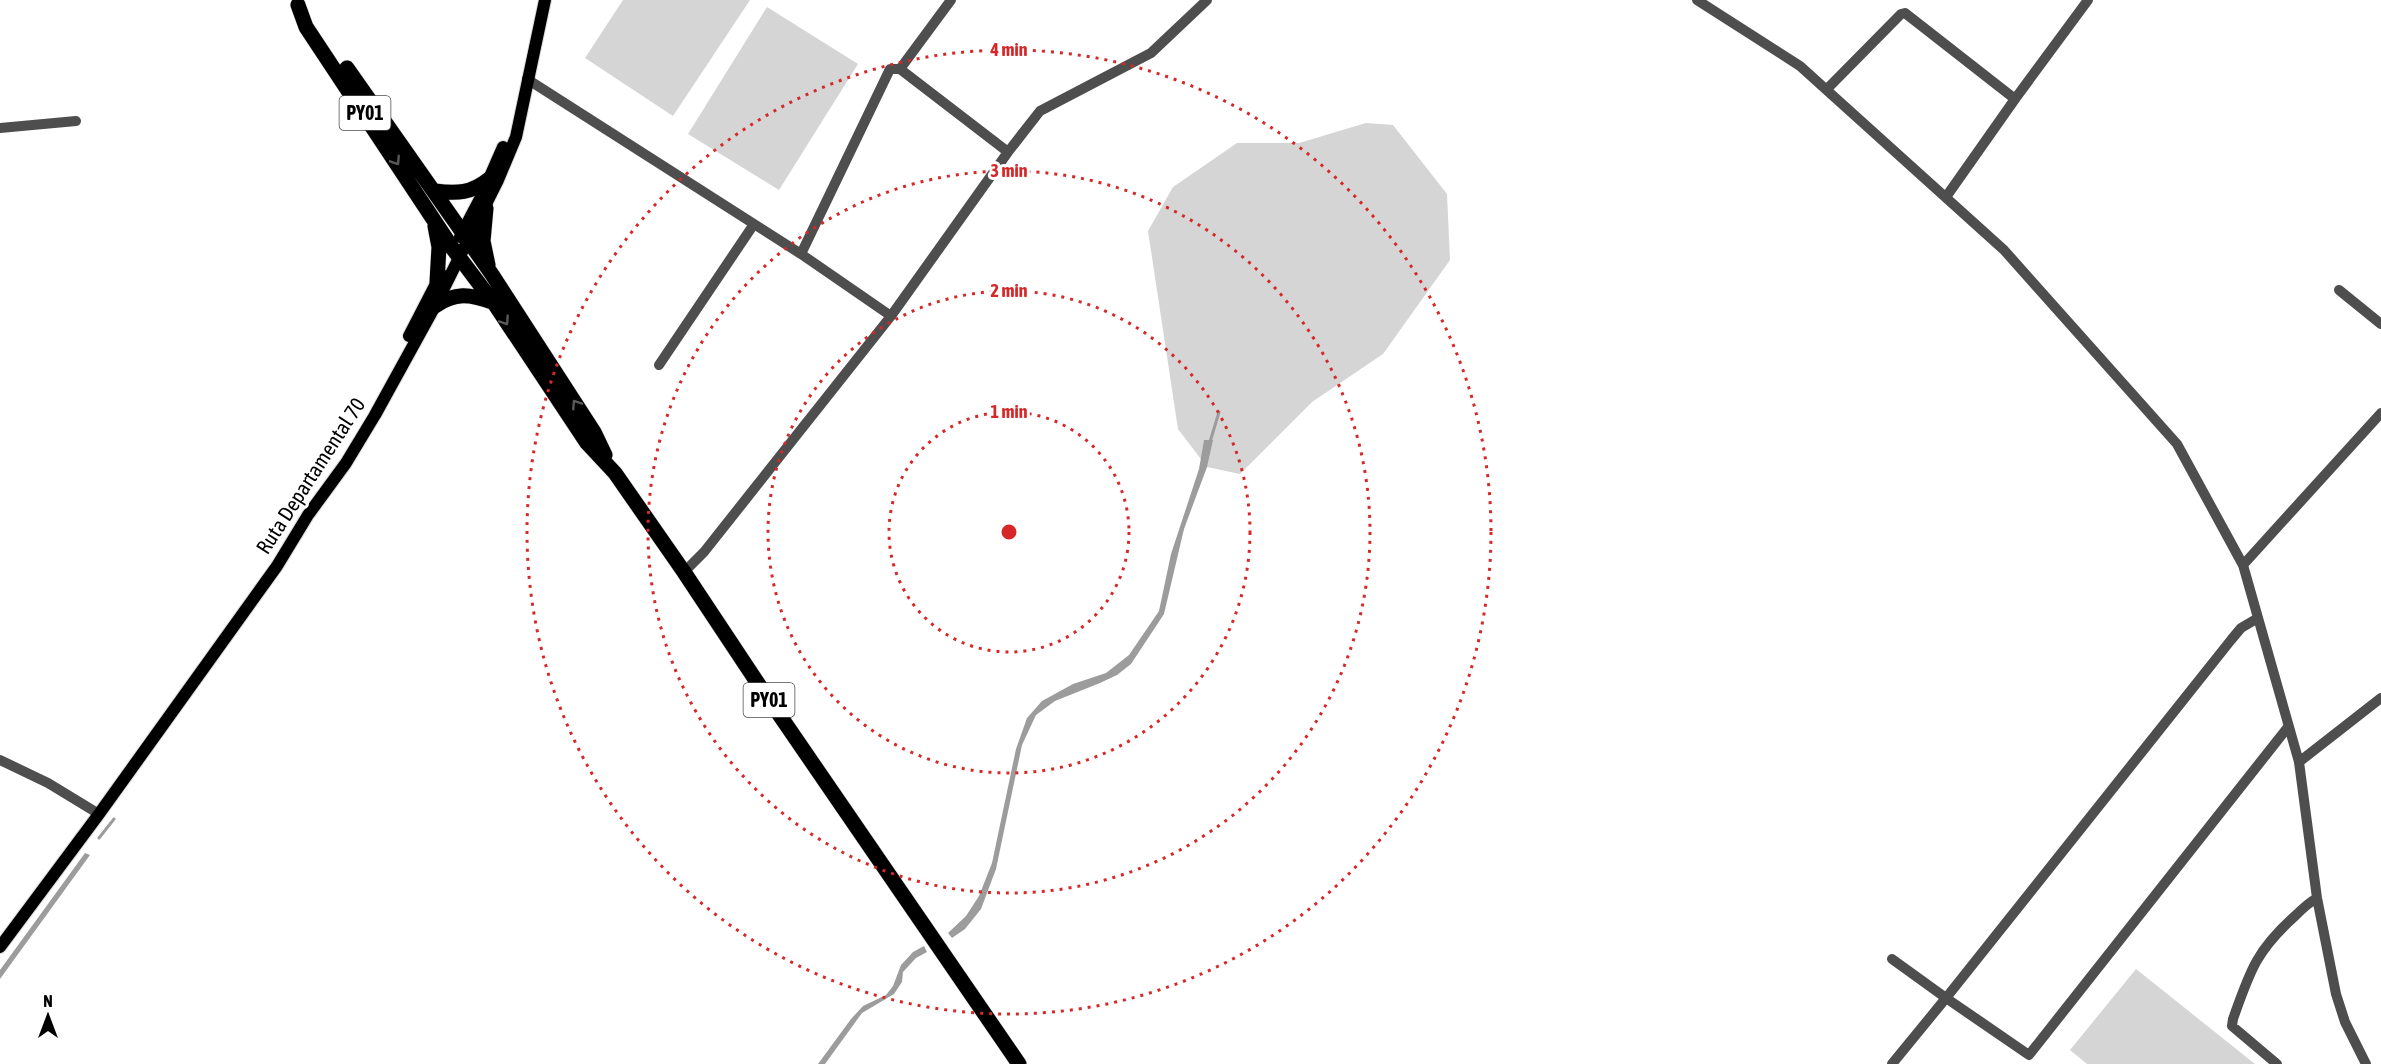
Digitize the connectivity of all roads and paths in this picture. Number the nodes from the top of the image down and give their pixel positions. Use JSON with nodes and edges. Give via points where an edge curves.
{"nodes":[{"id":1,"x":545,"y":0,"type":"edge"},
{"id":2,"x":951,"y":0,"type":"edge"},
{"id":3,"x":1207,"y":0,"type":"edge"},
{"id":4,"x":1698,"y":0,"type":"edge"},
{"id":5,"x":2088,"y":0,"type":"edge"},
{"id":6,"x":296,"y":3,"type":"edge"},
{"id":7,"x":900,"y":69,"type":"junction"},
{"id":8,"x":527,"y":79,"type":"junction"},
{"id":9,"x":1827,"y":89,"type":"junction"},
{"id":10,"x":2016,"y":99,"type":"junction"},
{"id":11,"x":76,"y":121,"type":"dead end"},
{"id":12,"x":518,"y":121,"type":"junction"},
{"id":13,"x":0,"y":128,"type":"edge"},
{"id":14,"x":1008,"y":152,"type":"junction"},
{"id":15,"x":489,"y":179,"type":"junction"},
{"id":16,"x":435,"y":191,"type":"junction"},
{"id":17,"x":1946,"y":197,"type":"junction"},
{"id":18,"x":486,"y":208,"type":"junction"},
{"id":19,"x":434,"y":220,"type":"junction"},
{"id":20,"x":754,"y":224,"type":"junction"},
{"id":21,"x":465,"y":235,"type":"junction"},
{"id":22,"x":456,"y":253,"type":"junction"},
{"id":23,"x":801,"y":254,"type":"junction"},
{"id":24,"x":491,"y":273,"type":"junction"},
{"id":25,"x":437,"y":282,"type":"junction"},
{"id":26,"x":2339,"y":290,"type":"dead end"},
{"id":27,"x":492,"y":302,"type":"junction"},
{"id":28,"x":435,"y":306,"type":"junction"},
{"id":29,"x":891,"y":316,"type":"junction"},
{"id":30,"x":2381,"y":324,"type":"edge"},
{"id":31,"x":659,"y":364,"type":"dead end"},
{"id":32,"x":392,"y":384,"type":"junction"},
{"id":33,"x":2381,"y":413,"type":"edge"},
{"id":34,"x":615,"y":473,"type":"junction"},
{"id":35,"x":2243,"y":565,"type":"junction"},
{"id":36,"x":684,"y":572,"type":"junction"},
{"id":37,"x":2258,"y":618,"type":"junction"},
{"id":38,"x":2381,"y":699,"type":"edge"},
{"id":39,"x":2288,"y":727,"type":"junction"},
{"id":40,"x":0,"y":760,"type":"edge"},
{"id":41,"x":2299,"y":762,"type":"junction"},
{"id":42,"x":99,"y":814,"type":"junction"},
{"id":43,"x":2317,"y":898,"type":"junction"},
{"id":44,"x":0,"y":947,"type":"edge"},
{"id":45,"x":1892,"y":959,"type":"dead end"},
{"id":46,"x":1946,"y":998,"type":"junction"},
{"id":47,"x":1019,"y":1064,"type":"edge"},
{"id":48,"x":1892,"y":1064,"type":"edge"},
{"id":49,"x":2277,"y":1064,"type":"edge"},
{"id":50,"x":2366,"y":1064,"type":"edge"}],
"edges":[{"from":1,"to":8,"type":"main road"},
{"from":2,"to":7,"type":"street"},
{"from":3,"to":14,"type":"street","via":[[1151,53],[1040,111]]},
{"from":4,"to":9,"type":"street","via":[[1800,66]]},
{"from":5,"to":10,"type":"street"},
{"from":6,"to":16,"type":"highway","number":"PY01","via":[[315,23]]},
{"from":6,"to":19,"type":"highway","number":"PY01","one_way":true,"via":[[306,27]]},
{"from":7,"to":14,"type":"street"},
{"from":7,"to":23,"type":"street","via":[[890,69]]},
{"from":8,"to":12,"type":"main road"},
{"from":8,"to":20,"type":"street"},
{"from":9,"to":10,"type":"street","via":[[1905,13]]},
{"from":9,"to":17,"type":"street"},
{"from":10,"to":17,"type":"street"},
{"from":11,"to":13,"type":"street"},
{"from":12,"to":15,"type":"main road","name":"Ruta Departamental 70"},
{"from":12,"to":18,"type":"main road","name":"Ruta Departamental 70","via":[[516,137]]},
{"from":14,"to":29,"type":"street"},
{"from":15,"to":16,"type":"highway","via":[[469,192]]},
{"from":15,"to":21,"type":"main road","name":"Ruta Departamental 70"},
{"from":16,"to":21,"type":"highway","number":"PY01"},
{"from":17,"to":35,"type":"street","via":[[2004,250],[2177,444]]},
{"from":18,"to":21,"type":"main road","name":"Ruta Departamental 70"},
{"from":18,"to":24,"type":"highway","via":[[483,241]]},
{"from":19,"to":22,"type":"highway","number":"PY01"},
{"from":19,"to":25,"type":"highway","via":[[439,247]]},
{"from":20,"to":23,"type":"street"},
{"from":20,"to":31,"type":"street"},
{"from":21,"to":22,"type":"main road","name":"Ruta Departamental 70"},
{"from":21,"to":24,"type":"highway","number":"PY01"},
{"from":22,"to":25,"type":"main road","name":"Ruta Departamental 70"},
{"from":22,"to":27,"type":"highway","number":"PY01"},
{"from":22,"to":28,"type":"main road"},
{"from":23,"to":29,"type":"street"},
{"from":34,"to":24,"type":"highway","number":"PY01","one_way":true,"via":[[594,432]]},
{"from":25,"to":32,"type":"main road","name":"Ruta Departamental 70","via":[[397,359]]},
{"from":26,"to":30,"type":"street"},
{"from":27,"to":28,"type":"highway","via":[[473,295],[457,295]]},
{"from":27,"to":34,"type":"highway","number":"PY01","one_way":true,"via":[[586,442]]},
{"from":28,"to":32,"type":"main road"},
{"from":29,"to":36,"type":"street"},
{"from":32,"to":42,"type":"main road","name":"Ruta Departamental 70","via":[[346,463],[277,566]]},
{"from":33,"to":35,"type":"street"},
{"from":34,"to":36,"type":"highway","number":"PY01"},
{"from":35,"to":37,"type":"street"},
{"from":36,"to":47,"type":"highway","number":"PY01"},
{"from":37,"to":39,"type":"street"},
{"from":37,"to":46,"type":"street","via":[[2231,640]]},
{"from":38,"to":41,"type":"street"},
{"from":39,"to":41,"type":"street"},
{"from":39,"to":46,"type":"street","via":[[2029,1055]]},
{"from":40,"to":42,"type":"street"},
{"from":41,"to":43,"type":"street"},
{"from":42,"to":44,"type":"main road","name":"Ruta Departamental 70"},
{"from":43,"to":49,"type":"street","via":[[2274,934],[2260,952],[2233,1019],[2232,1026]]},
{"from":43,"to":50,"type":"street","via":[[2336,994]]},
{"from":45,"to":46,"type":"street"},
{"from":46,"to":48,"type":"street"}]}
